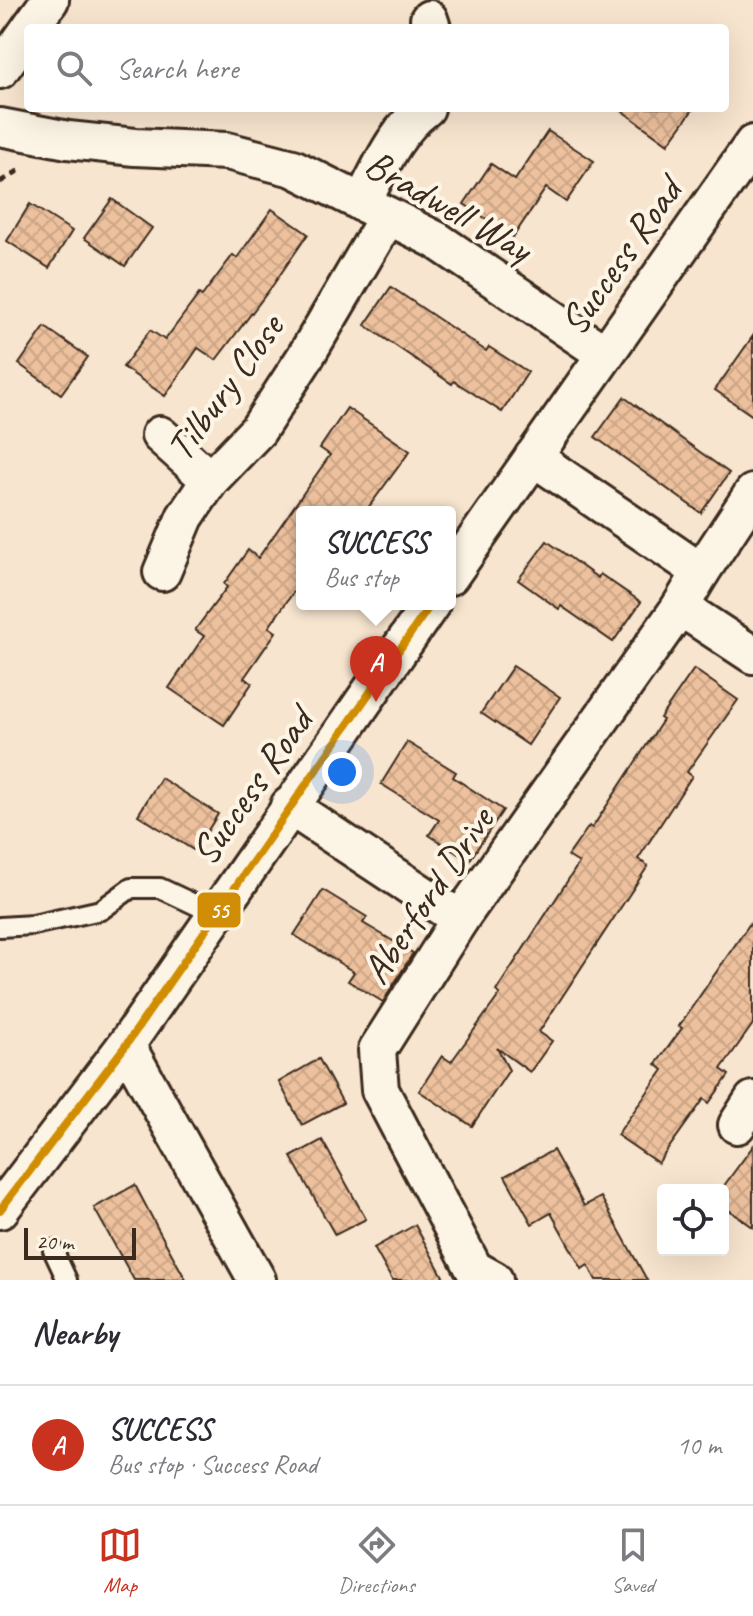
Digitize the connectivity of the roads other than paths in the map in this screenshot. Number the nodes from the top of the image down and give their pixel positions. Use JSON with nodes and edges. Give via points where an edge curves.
{"nodes":[{"id":1,"x":50,"y":0,"type":"edge"},
{"id":2,"x":33,"y":24,"type":"edge"},
{"id":3,"x":24,"y":36,"type":"edge"},
{"id":4,"x":0,"y":70,"type":"edge"},
{"id":5,"x":420,"y":112,"type":"edge"},
{"id":6,"x":0,"y":127,"type":"edge"},
{"id":7,"x":753,"y":144,"type":"edge"},
{"id":8,"x":375,"y":210,"type":"junction"},
{"id":9,"x":605,"y":354,"type":"junction"},
{"id":10,"x":160,"y":435,"type":"dead end"},
{"id":11,"x":533,"y":457,"type":"junction"},
{"id":12,"x":210,"y":480,"type":"junction"},
{"id":13,"x":753,"y":493,"type":"edge"},
{"id":14,"x":456,"y":567,"type":"edge"},
{"id":15,"x":162,"y":572,"type":"dead end"},
{"id":16,"x":701,"y":572,"type":"junction"},
{"id":17,"x":680,"y":607,"type":"junction"},
{"id":18,"x":427,"y":610,"type":"edge"},
{"id":19,"x":753,"y":655,"type":"edge"},
{"id":20,"x":289,"y":806,"type":"junction"},
{"id":21,"x":215,"y":914,"type":"junction"},
{"id":22,"x":460,"y":919,"type":"junction"},
{"id":23,"x":0,"y":927,"type":"edge"},
{"id":24,"x":126,"y":1045,"type":"junction"},
{"id":25,"x":0,"y":1210,"type":"edge"},
{"id":26,"x":53,"y":1250,"type":"dead end"},
{"id":27,"x":67,"y":1280,"type":"edge"},
{"id":28,"x":257,"y":1280,"type":"edge"},
{"id":29,"x":494,"y":1280,"type":"edge"}],
"edges":[{"from":1,"to":2,"type":"street"},
{"from":3,"to":4,"type":"street"},
{"from":5,"to":8,"type":"street","name":"Tilbury Close","via":[[394,140]]},
{"from":6,"to":8,"type":"street","name":"Bradwell Way","via":[[68,140],[250,156],[293,168]]},
{"from":7,"to":9,"type":"street","name":"Success Road"},
{"from":8,"to":9,"type":"street","name":"Bradwell Way","via":[[436,240]]},
{"from":8,"to":12,"type":"street","name":"Tilbury Close","via":[[304,359],[258,430]]},
{"from":9,"to":11,"type":"street","name":"Success Road"},
{"from":10,"to":12,"type":"street"},
{"from":11,"to":14,"type":"street","name":"Success Road"},
{"from":11,"to":16,"type":"street"},
{"from":12,"to":15,"type":"street","name":"Tilbury Close","via":[[185,517]]},
{"from":13,"to":16,"type":"street","name":"Aberford Drive"},
{"from":16,"to":17,"type":"street","name":"Aberford Drive"},
{"from":17,"to":19,"type":"street"},
{"from":17,"to":22,"type":"street","name":"Aberford Drive"},
{"from":18,"to":20,"type":"street","name":"Success Road"},
{"from":20,"to":21,"type":"street","name":"Success Road"},
{"from":20,"to":22,"type":"street"},
{"from":21,"to":23,"type":"lane","via":[[160,888],[131,888],[101,910]]},
{"from":21,"to":24,"type":"street","name":"Success Road"},
{"from":22,"to":29,"type":"street","name":"Aberford Drive","via":[[377,1050],[380,1090],[474,1269]]},
{"from":24,"to":25,"type":"street","name":"Success Road"},
{"from":24,"to":28,"type":"street"},
{"from":26,"to":27,"type":"lane"}]}
